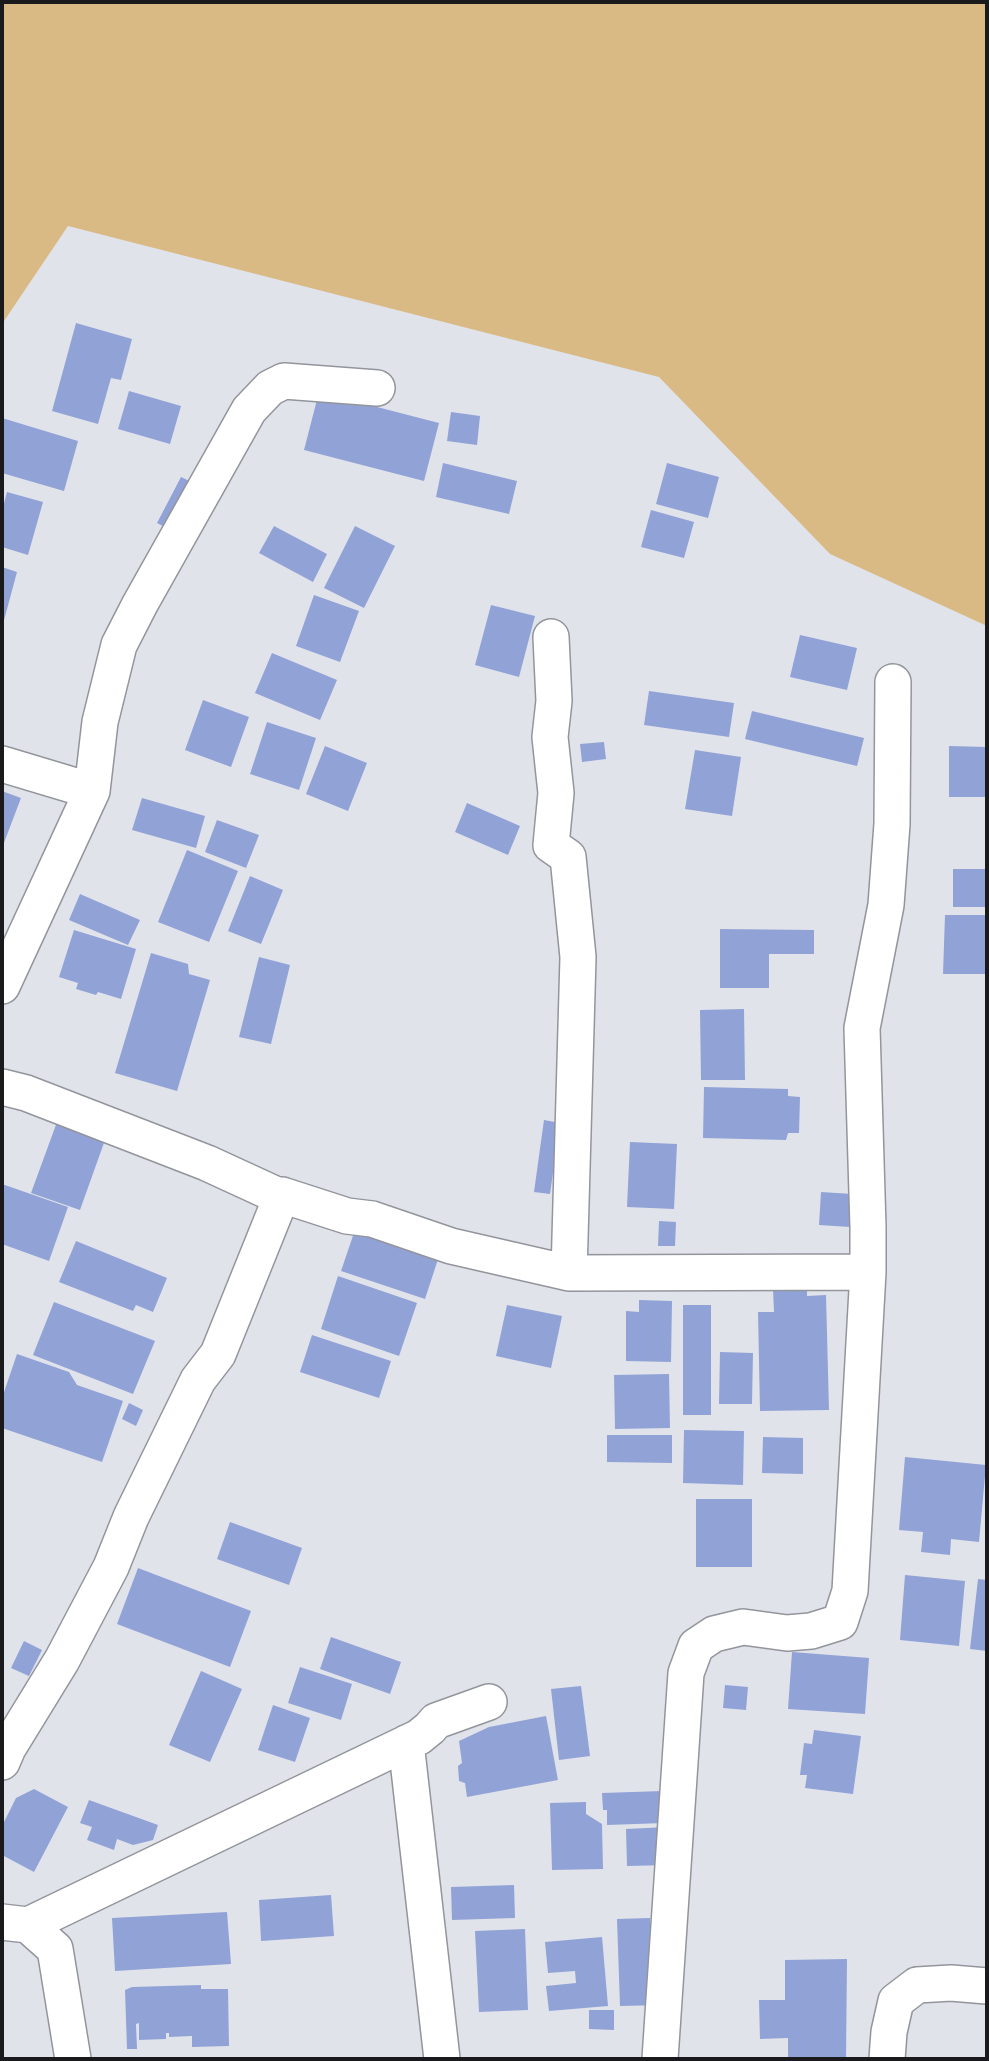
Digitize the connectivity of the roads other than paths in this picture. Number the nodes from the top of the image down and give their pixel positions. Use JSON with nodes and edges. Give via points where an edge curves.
{"nodes":[{"id":1,"x":377,"y":388,"type":"dead end"},
{"id":2,"x":551,"y":637,"type":"dead end"},
{"id":3,"x":893,"y":682,"type":"dead end"},
{"id":4,"x":2,"y":765,"type":"edge"},
{"id":5,"x":92,"y":791,"type":"junction"},
{"id":6,"x":2,"y":986,"type":"edge"},
{"id":7,"x":2,"y":1087,"type":"edge"},
{"id":8,"x":282,"y":1195,"type":"junction"},
{"id":9,"x":868,"y":1272,"type":"junction"},
{"id":10,"x":569,"y":1273,"type":"junction"},
{"id":11,"x":489,"y":1702,"type":"dead end"},
{"id":12,"x":406,"y":1743,"type":"junction"},
{"id":13,"x":2,"y":1762,"type":"edge"},
{"id":14,"x":15,"y":1924,"type":"edge"},
{"id":15,"x":987,"y":1986,"type":"edge"},
{"id":16,"x":73,"y":2059,"type":"edge"},
{"id":17,"x":442,"y":2059,"type":"edge"},
{"id":18,"x":660,"y":2059,"type":"edge"},
{"id":19,"x":887,"y":2059,"type":"edge"}],
"edges":[{"from":1,"to":5,"type":"street","via":[[285,381],[270,388],[249,410],[119,645],[100,722]]},
{"from":2,"to":10,"type":"street","via":[[554,701],[550,737],[556,793],[551,845],[568,857],[578,957]]},
{"from":3,"to":9,"type":"street","via":[[886,905],[862,1028]]},
{"from":4,"to":5,"type":"street"},
{"from":5,"to":6,"type":"street"},
{"from":7,"to":8,"type":"street"},
{"from":8,"to":10,"type":"street","via":[[347,1216],[372,1219],[451,1247]]},
{"from":8,"to":13,"type":"street","via":[[218,1354],[198,1380],[111,1567]]},
{"from":9,"to":10,"type":"street"},
{"from":9,"to":18,"type":"street","via":[[850,1591],[840,1622],[811,1631],[743,1627],[714,1634],[696,1646],[686,1673]]},
{"from":11,"to":12,"type":"street","via":[[436,1721]]},
{"from":12,"to":14,"type":"street"},
{"from":12,"to":17,"type":"street"},
{"from":14,"to":16,"type":"street","via":[[55,1949]]},
{"from":15,"to":19,"type":"street","via":[[917,1985],[896,2001]]}]}
